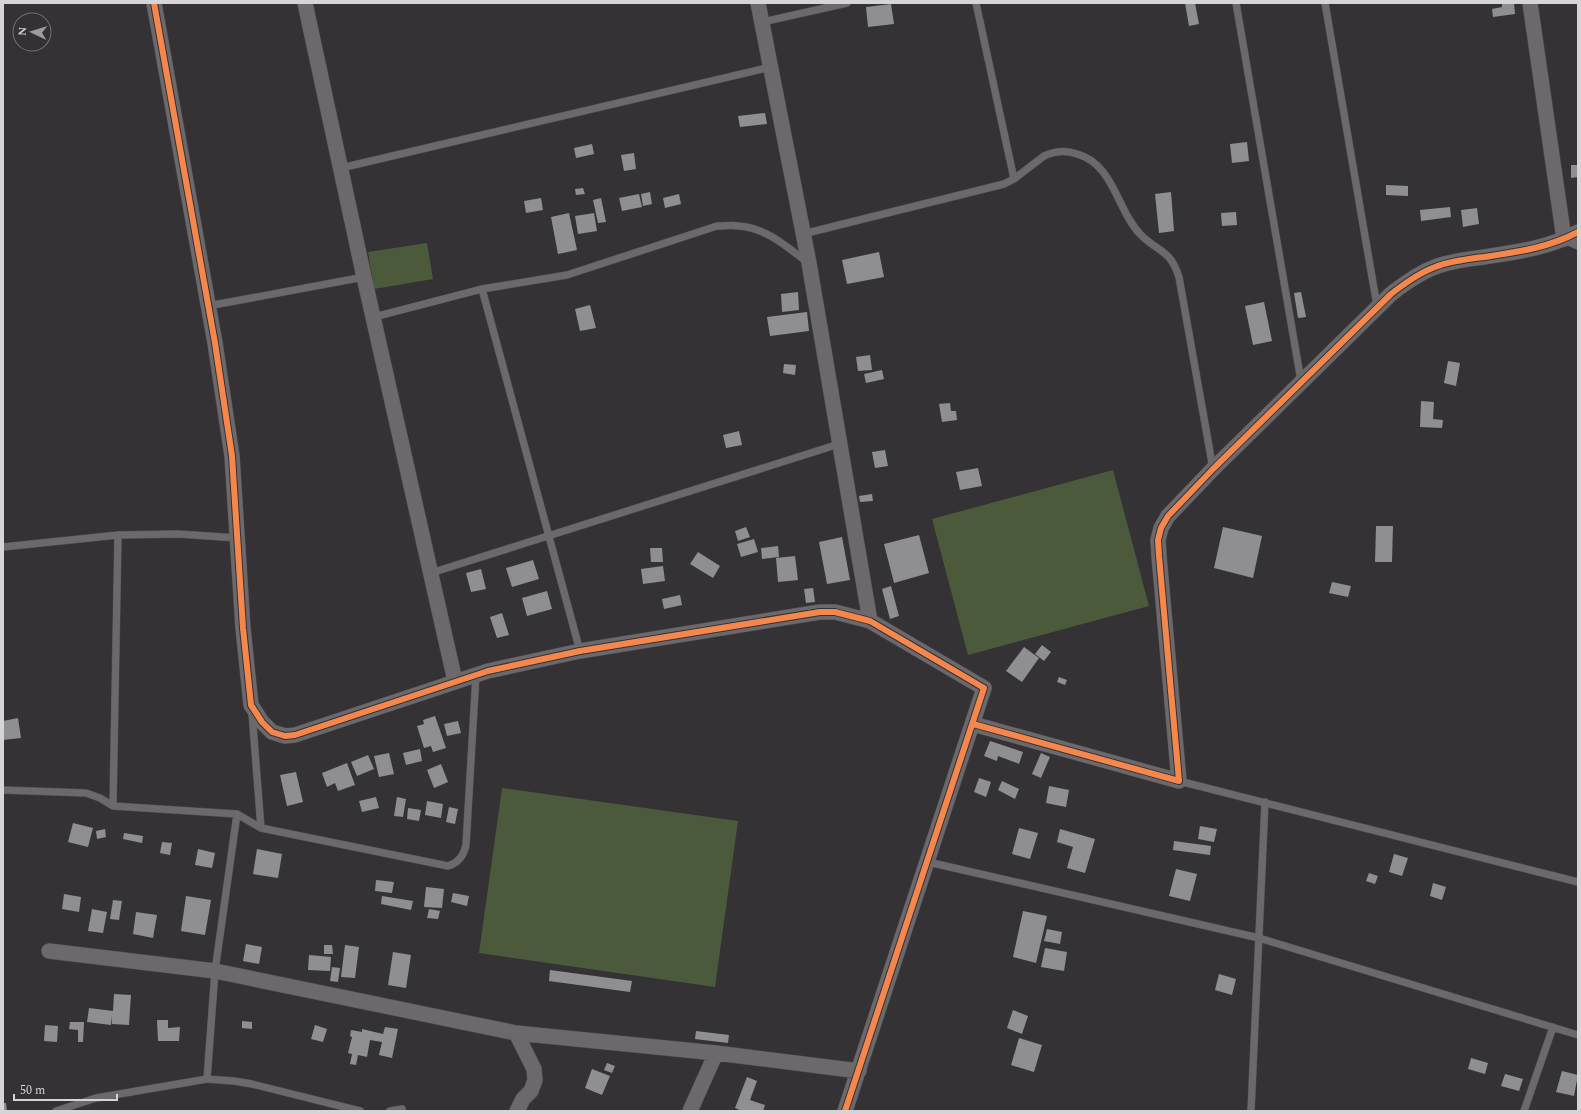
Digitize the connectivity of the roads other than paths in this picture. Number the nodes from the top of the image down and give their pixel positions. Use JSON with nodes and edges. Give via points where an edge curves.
{"nodes":[{"id":1,"x":154,"y":3,"type":"edge"},
{"id":2,"x":305,"y":3,"type":"edge"},
{"id":3,"x":758,"y":3,"type":"edge"},
{"id":4,"x":847,"y":3,"type":"edge"},
{"id":5,"x":976,"y":3,"type":"edge"},
{"id":6,"x":1236,"y":3,"type":"edge"},
{"id":7,"x":1325,"y":3,"type":"edge"},
{"id":8,"x":1530,"y":3,"type":"edge"},
{"id":9,"x":762,"y":22,"type":"junction"},
{"id":10,"x":770,"y":67,"type":"junction"},
{"id":11,"x":340,"y":168,"type":"junction"},
{"id":12,"x":1014,"y":179,"type":"junction"},
{"id":13,"x":1578,"y":232,"type":"edge"},
{"id":14,"x":803,"y":234,"type":"junction"},
{"id":15,"x":1564,"y":240,"type":"junction"},
{"id":16,"x":1578,"y":246,"type":"edge"},
{"id":17,"x":809,"y":264,"type":"junction"},
{"id":18,"x":364,"y":277,"type":"junction"},
{"id":19,"x":482,"y":289,"type":"junction"},
{"id":20,"x":208,"y":306,"type":"junction"},
{"id":21,"x":1377,"y":308,"type":"junction"},
{"id":22,"x":374,"y":317,"type":"junction"},
{"id":23,"x":1301,"y":382,"type":"junction"},
{"id":24,"x":839,"y":444,"type":"junction"},
{"id":25,"x":1213,"y":469,"type":"junction"},
{"id":26,"x":118,"y":534,"type":"junction"},
{"id":27,"x":549,"y":536,"type":"junction"},
{"id":28,"x":238,"y":538,"type":"junction"},
{"id":29,"x":3,"y":547,"type":"edge"},
{"id":30,"x":431,"y":573,"type":"junction"},
{"id":31,"x":870,"y":621,"type":"junction"},
{"id":32,"x":580,"y":651,"type":"junction"},
{"id":33,"x":476,"y":675,"type":"junction"},
{"id":34,"x":455,"y":681,"type":"junction"},
{"id":35,"x":251,"y":705,"type":"junction"},
{"id":36,"x":973,"y":724,"type":"junction"},
{"id":37,"x":1180,"y":781,"type":"junction"},
{"id":38,"x":3,"y":790,"type":"edge"},
{"id":39,"x":1265,"y":802,"type":"junction"},
{"id":40,"x":113,"y":806,"type":"junction"},
{"id":41,"x":236,"y":814,"type":"junction"},
{"id":42,"x":261,"y":828,"type":"junction"},
{"id":43,"x":928,"y":862,"type":"junction"},
{"id":44,"x":1578,"y":882,"type":"edge"},
{"id":45,"x":1259,"y":938,"type":"junction"},
{"id":46,"x":49,"y":951,"type":"dead end"},
{"id":47,"x":215,"y":971,"type":"junction"},
{"id":48,"x":1553,"y":1027,"type":"junction"},
{"id":49,"x":516,"y":1033,"type":"junction"},
{"id":50,"x":1578,"y":1035,"type":"edge"},
{"id":51,"x":716,"y":1053,"type":"junction"},
{"id":52,"x":859,"y":1071,"type":"junction"},
{"id":53,"x":207,"y":1079,"type":"junction"},
{"id":54,"x":402,"y":1109,"type":"dead end"},
{"id":55,"x":56,"y":1111,"type":"edge"},
{"id":56,"x":360,"y":1111,"type":"edge"},
{"id":57,"x":390,"y":1111,"type":"edge"},
{"id":58,"x":517,"y":1111,"type":"edge"},
{"id":59,"x":690,"y":1111,"type":"edge"},
{"id":60,"x":845,"y":1111,"type":"edge"},
{"id":61,"x":1251,"y":1111,"type":"edge"},
{"id":62,"x":1524,"y":1111,"type":"edge"}],
"edges":[{"from":1,"to":20,"type":"street"},
{"from":2,"to":11,"type":"street"},
{"from":3,"to":9,"type":"street"},
{"from":4,"to":9,"type":"lane"},
{"from":5,"to":12,"type":"lane"},
{"from":6,"to":23,"type":"lane"},
{"from":7,"to":21,"type":"lane"},
{"from":8,"to":15,"type":"street"},
{"from":9,"to":10,"type":"street"},
{"from":10,"to":11,"type":"lane"},
{"from":10,"to":14,"type":"street"},
{"from":11,"to":18,"type":"street"},
{"from":12,"to":14,"type":"lane","via":[[1004,184]]},
{"from":12,"to":25,"type":"lane","via":[[1050,153],[1070,152],[1089,159],[1106,176],[1126,214],[1141,235],[1167,254],[1175,265]]},
{"from":13,"to":15,"type":"street"},
{"from":14,"to":17,"type":"street"},
{"from":15,"to":16,"type":"lane"},
{"from":15,"to":21,"type":"street","via":[[1541,247],[1436,266],[1411,278]]},
{"from":17,"to":19,"type":"lane","via":[[782,242],[760,231],[739,226],[717,226],[567,275]]},
{"from":17,"to":24,"type":"street"},
{"from":18,"to":20,"type":"lane"},
{"from":18,"to":22,"type":"street"},
{"from":19,"to":22,"type":"lane"},
{"from":19,"to":27,"type":"lane"},
{"from":20,"to":28,"type":"street","via":[[232,456]]},
{"from":21,"to":23,"type":"street"},
{"from":22,"to":30,"type":"street"},
{"from":23,"to":25,"type":"street"},
{"from":24,"to":27,"type":"lane"},
{"from":24,"to":31,"type":"street"},
{"from":25,"to":37,"type":"street","via":[[1168,516],[1160,528],[1158,540]]},
{"from":26,"to":28,"type":"lane"},
{"from":26,"to":29,"type":"lane"},
{"from":26,"to":40,"type":"lane"},
{"from":27,"to":30,"type":"lane"},
{"from":27,"to":32,"type":"lane"},
{"from":28,"to":35,"type":"street"},
{"from":30,"to":34,"type":"street"},
{"from":31,"to":32,"type":"street","via":[[835,612],[820,612]]},
{"from":31,"to":36,"type":"street","via":[[984,688]]},
{"from":32,"to":33,"type":"street"},
{"from":33,"to":34,"type":"street"},
{"from":33,"to":42,"type":"lane","via":[[466,845],[464,853],[456,862],[448,866]]},
{"from":34,"to":35,"type":"street","via":[[295,735],[285,736],[272,732]]},
{"from":35,"to":42,"type":"lane"},
{"from":36,"to":37,"type":"street"},
{"from":36,"to":43,"type":"street"},
{"from":37,"to":39,"type":"lane"},
{"from":38,"to":40,"type":"lane","via":[[86,793]]},
{"from":39,"to":44,"type":"lane"},
{"from":39,"to":45,"type":"lane"},
{"from":40,"to":41,"type":"lane"},
{"from":41,"to":42,"type":"lane"},
{"from":41,"to":47,"type":"lane"},
{"from":43,"to":45,"type":"lane"},
{"from":43,"to":52,"type":"street"},
{"from":45,"to":48,"type":"lane"},
{"from":45,"to":61,"type":"lane"},
{"from":46,"to":47,"type":"street"},
{"from":47,"to":49,"type":"street"},
{"from":47,"to":53,"type":"lane"},
{"from":48,"to":50,"type":"lane"},
{"from":48,"to":62,"type":"lane"},
{"from":49,"to":51,"type":"street"},
{"from":49,"to":58,"type":"street","via":[[534,1069],[535,1080],[531,1091]]},
{"from":51,"to":52,"type":"street"},
{"from":51,"to":59,"type":"street"},
{"from":52,"to":60,"type":"street"},
{"from":53,"to":55,"type":"lane","via":[[96,1098]]},
{"from":53,"to":56,"type":"lane","via":[[252,1084]]},
{"from":54,"to":57,"type":"lane"}]}
